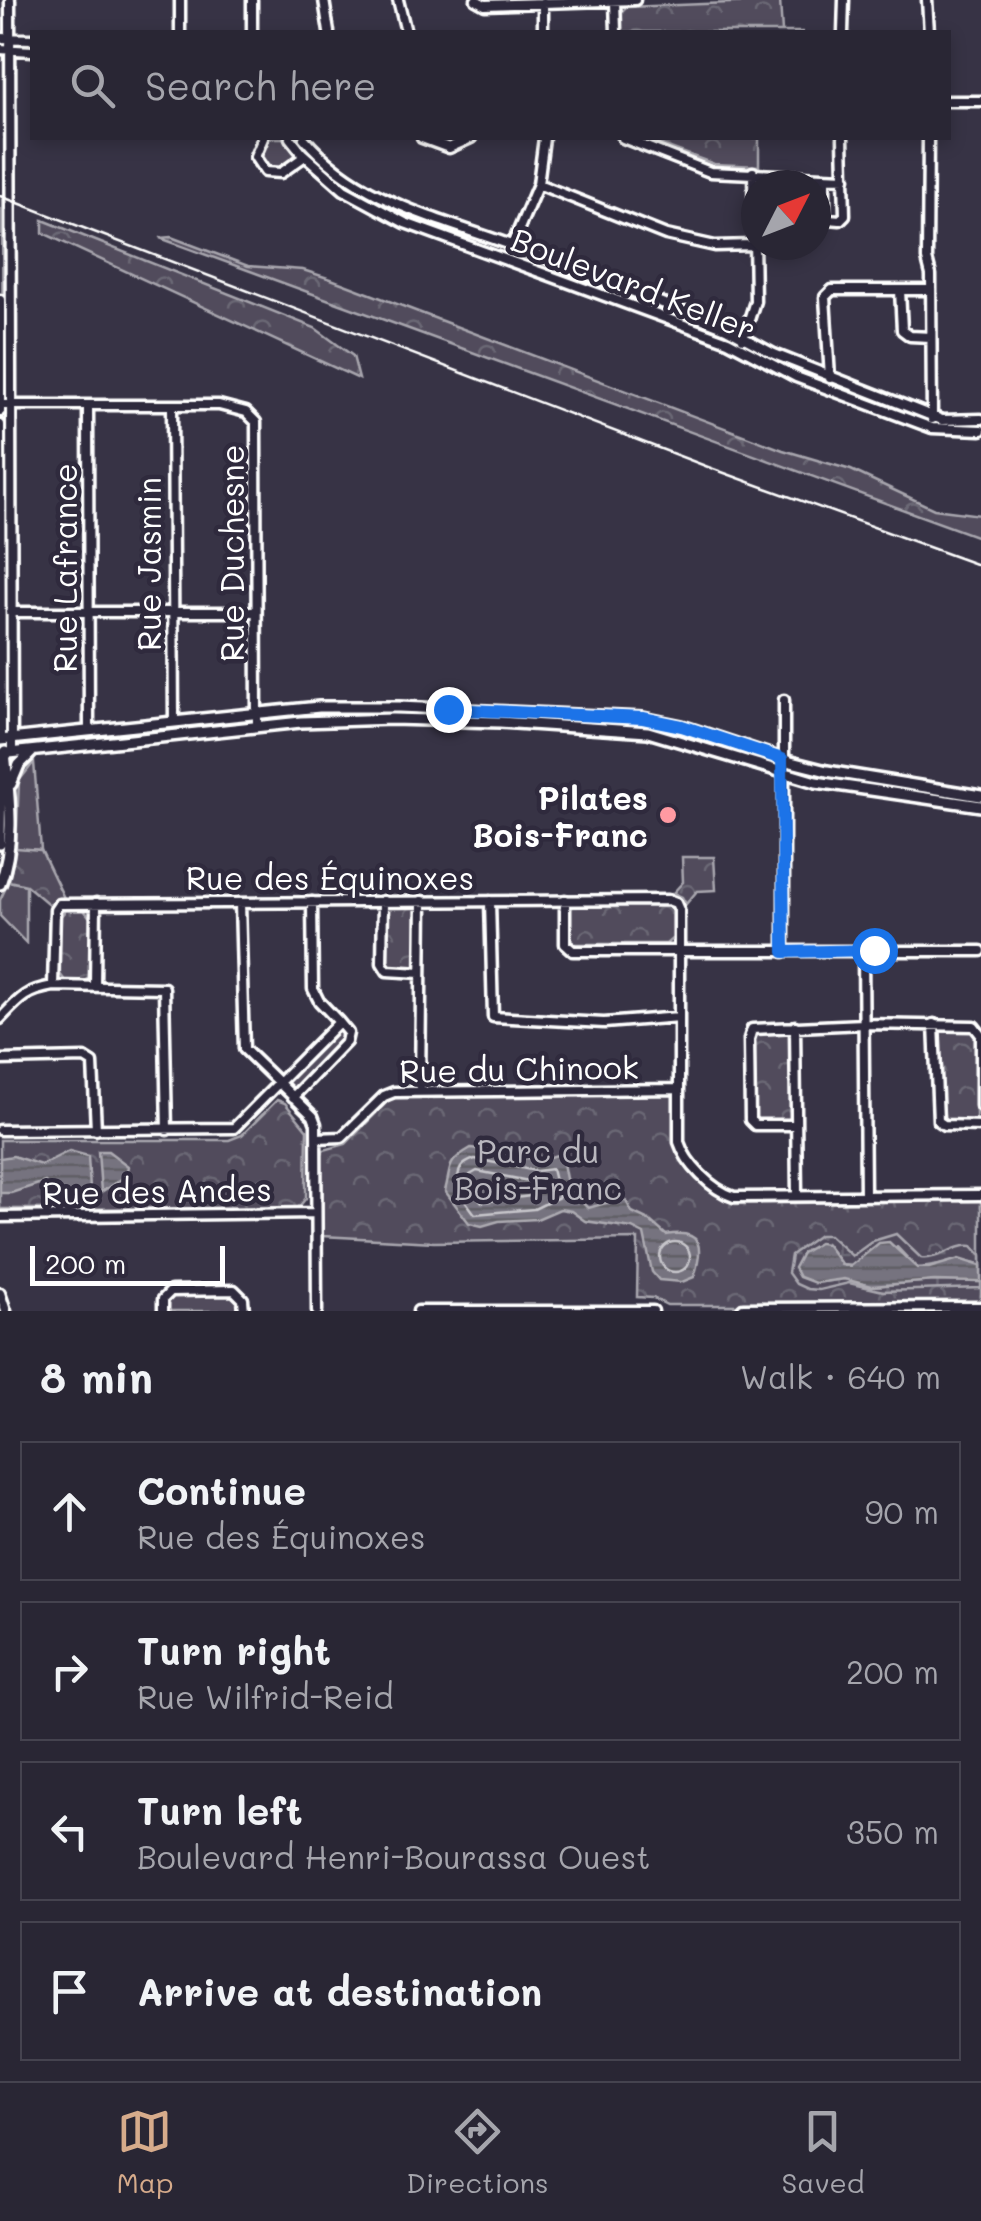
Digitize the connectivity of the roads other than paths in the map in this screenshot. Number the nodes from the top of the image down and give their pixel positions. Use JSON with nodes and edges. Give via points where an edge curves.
{"nodes":[{"id":1,"x":10,"y":0,"type":"edge"},
{"id":2,"x":180,"y":0,"type":"edge"},
{"id":3,"x":252,"y":0,"type":"edge"},
{"id":4,"x":324,"y":0,"type":"edge"},
{"id":5,"x":398,"y":0,"type":"edge"},
{"id":6,"x":476,"y":0,"type":"edge"},
{"id":7,"x":635,"y":0,"type":"edge"},
{"id":8,"x":844,"y":0,"type":"edge"},
{"id":9,"x":927,"y":0,"type":"edge"},
{"id":10,"x":615,"y":1,"type":"edge"},
{"id":11,"x":543,"y":2,"type":"edge"},
{"id":12,"x":180,"y":30,"type":"edge"},
{"id":13,"x":252,"y":30,"type":"edge"},
{"id":14,"x":329,"y":30,"type":"edge"},
{"id":15,"x":406,"y":30,"type":"edge"},
{"id":16,"x":543,"y":30,"type":"edge"},
{"id":17,"x":616,"y":30,"type":"edge"},
{"id":18,"x":843,"y":30,"type":"edge"},
{"id":19,"x":929,"y":30,"type":"edge"},
{"id":20,"x":5,"y":38,"type":"edge"},
{"id":21,"x":30,"y":39,"type":"edge"},
{"id":22,"x":5,"y":50,"type":"edge"},
{"id":23,"x":30,"y":51,"type":"edge"},
{"id":24,"x":951,"y":101,"type":"edge"},
{"id":25,"x":981,"y":101,"type":"edge"},
{"id":26,"x":5,"y":133,"type":"edge"},
{"id":27,"x":262,"y":140,"type":"edge"},
{"id":28,"x":292,"y":140,"type":"edge"},
{"id":29,"x":306,"y":140,"type":"edge"},
{"id":30,"x":428,"y":140,"type":"edge"},
{"id":31,"x":466,"y":140,"type":"edge"},
{"id":32,"x":544,"y":140,"type":"edge"},
{"id":33,"x":628,"y":140,"type":"edge"},
{"id":34,"x":842,"y":140,"type":"edge"},
{"id":35,"x":928,"y":140,"type":"edge"},
{"id":36,"x":306,"y":156,"type":"junction"},
{"id":37,"x":741,"y":172,"type":"edge"},
{"id":38,"x":831,"y":177,"type":"edge"},
{"id":39,"x":844,"y":178,"type":"junction"},
{"id":40,"x":538,"y":184,"type":"junction"},
{"id":41,"x":831,"y":219,"type":"edge"},
{"id":42,"x":741,"y":245,"type":"edge"},
{"id":43,"x":512,"y":246,"type":"junction"},
{"id":44,"x":506,"y":259,"type":"junction"},
{"id":45,"x":754,"y":260,"type":"edge"},
{"id":46,"x":900,"y":290,"type":"junction"},
{"id":47,"x":932,"y":290,"type":"junction"},
{"id":48,"x":0,"y":300,"type":"edge"},
{"id":49,"x":744,"y":337,"type":"junction"},
{"id":50,"x":931,"y":337,"type":"junction"},
{"id":51,"x":738,"y":347,"type":"junction"},
{"id":52,"x":830,"y":377,"type":"junction"},
{"id":53,"x":829,"y":390,"type":"junction"},
{"id":54,"x":10,"y":405,"type":"junction"},
{"id":55,"x":88,"y":406,"type":"junction"},
{"id":56,"x":172,"y":406,"type":"junction"},
{"id":57,"x":0,"y":408,"type":"edge"},
{"id":58,"x":932,"y":416,"type":"junction"},
{"id":59,"x":981,"y":420,"type":"edge"},
{"id":60,"x":0,"y":424,"type":"edge"},
{"id":61,"x":932,"y":428,"type":"junction"},
{"id":62,"x":981,"y":430,"type":"edge"},
{"id":63,"x":4,"y":549,"type":"edge"},
{"id":64,"x":6,"y":612,"type":"edge"},
{"id":65,"x":256,"y":612,"type":"junction"},
{"id":66,"x":173,"y":613,"type":"junction"},
{"id":67,"x":90,"y":614,"type":"junction"},
{"id":68,"x":784,"y":700,"type":"dead end"},
{"id":69,"x":257,"y":712,"type":"junction"},
{"id":70,"x":174,"y":722,"type":"junction"},
{"id":71,"x":257,"y":726,"type":"junction"},
{"id":72,"x":89,"y":731,"type":"junction"},
{"id":73,"x":4,"y":740,"type":"edge"},
{"id":74,"x":34,"y":750,"type":"junction"},
{"id":75,"x":4,"y":753,"type":"edge"},
{"id":76,"x":782,"y":759,"type":"junction"},
{"id":77,"x":782,"y":773,"type":"junction"},
{"id":78,"x":10,"y":790,"type":"junction"},
{"id":79,"x":981,"y":796,"type":"edge"},
{"id":80,"x":981,"y":806,"type":"edge"},
{"id":81,"x":0,"y":844,"type":"edge"},
{"id":82,"x":0,"y":884,"type":"edge"},
{"id":83,"x":490,"y":900,"type":"junction"},
{"id":84,"x":566,"y":900,"type":"junction"},
{"id":85,"x":383,"y":901,"type":"junction"},
{"id":86,"x":422,"y":901,"type":"junction"},
{"id":87,"x":312,"y":902,"type":"junction"},
{"id":88,"x":96,"y":903,"type":"junction"},
{"id":89,"x":240,"y":903,"type":"junction"},
{"id":90,"x":679,"y":950,"type":"junction"},
{"id":91,"x":864,"y":950,"type":"junction"},
{"id":92,"x":981,"y":951,"type":"edge"},
{"id":93,"x":784,"y":952,"type":"junction"},
{"id":94,"x":421,"y":973,"type":"junction"},
{"id":95,"x":53,"y":986,"type":"junction"},
{"id":96,"x":96,"y":986,"type":"junction"},
{"id":97,"x":679,"y":1017,"type":"junction"},
{"id":98,"x":0,"y":1019,"type":"edge"},
{"id":99,"x":339,"y":1022,"type":"junction"},
{"id":100,"x":864,"y":1024,"type":"junction"},
{"id":101,"x":934,"y":1024,"type":"junction"},
{"id":102,"x":795,"y":1026,"type":"junction"},
{"id":103,"x":0,"y":1060,"type":"edge"},
{"id":104,"x":279,"y":1084,"type":"junction"},
{"id":105,"x":679,"y":1089,"type":"junction"},
{"id":106,"x":420,"y":1090,"type":"junction"},
{"id":107,"x":292,"y":1098,"type":"junction"},
{"id":108,"x":981,"y":1106,"type":"edge"},
{"id":109,"x":796,"y":1124,"type":"junction"},
{"id":110,"x":981,"y":1126,"type":"edge"},
{"id":111,"x":0,"y":1130,"type":"edge"},
{"id":112,"x":96,"y":1130,"type":"junction"},
{"id":113,"x":166,"y":1130,"type":"junction"},
{"id":114,"x":317,"y":1138,"type":"junction"},
{"id":115,"x":866,"y":1194,"type":"junction"},
{"id":116,"x":981,"y":1195,"type":"edge"},
{"id":117,"x":797,"y":1196,"type":"junction"},
{"id":118,"x":316,"y":1213,"type":"junction"},
{"id":119,"x":0,"y":1217,"type":"edge"},
{"id":120,"x":0,"y":1293,"type":"edge"},
{"id":121,"x":981,"y":1308,"type":"edge"},
{"id":122,"x":963,"y":1309,"type":"edge"},
{"id":123,"x":6,"y":1311,"type":"edge"},
{"id":124,"x":163,"y":1311,"type":"edge"},
{"id":125,"x":244,"y":1311,"type":"edge"},
{"id":126,"x":317,"y":1311,"type":"edge"},
{"id":127,"x":418,"y":1311,"type":"edge"},
{"id":128,"x":649,"y":1311,"type":"edge"},
{"id":129,"x":740,"y":1311,"type":"edge"}],
"edges":[{"from":1,"to":20,"type":"street"},
{"from":2,"to":12,"type":"street"},
{"from":3,"to":13,"type":"street"},
{"from":4,"to":14,"type":"street"},
{"from":5,"to":15,"type":"street"},
{"from":6,"to":11,"type":"street"},
{"from":7,"to":10,"type":"street"},
{"from":8,"to":18,"type":"street"},
{"from":9,"to":19,"type":"street"},
{"from":10,"to":11,"type":"street"},
{"from":10,"to":17,"type":"street"},
{"from":11,"to":16,"type":"street"},
{"from":20,"to":21,"type":"street"},
{"from":20,"to":22,"type":"street"},
{"from":22,"to":23,"type":"street"},
{"from":22,"to":26,"type":"street"},
{"from":24,"to":25,"type":"street"},
{"from":26,"to":54,"type":"street"},
{"from":27,"to":36,"type":"street","via":[[255,157],[265,172],[281,173]]},
{"from":28,"to":36,"type":"street","name":"Boulevard Keller"},
{"from":29,"to":43,"type":"street","name":"Boulevard Keller","via":[[367,190]]},
{"from":30,"to":31,"type":"street","via":[[450,148]]},
{"from":32,"to":40,"type":"street"},
{"from":33,"to":37,"type":"street","via":[[710,172]]},
{"from":34,"to":39,"type":"street"},
{"from":35,"to":47,"type":"street"},
{"from":36,"to":44,"type":"street","name":"Boulevard Keller","via":[[375,208]]},
{"from":38,"to":39,"type":"street"},
{"from":39,"to":41,"type":"street","via":[[845,214]]},
{"from":40,"to":42,"type":"street","via":[[666,235]]},
{"from":40,"to":43,"type":"street"},
{"from":43,"to":44,"type":"street"},
{"from":43,"to":49,"type":"street","name":"Boulevard Keller"},
{"from":44,"to":51,"type":"street","name":"Boulevard Keller"},
{"from":45,"to":49,"type":"street","via":[[755,301]]},
{"from":46,"to":47,"type":"street"},
{"from":46,"to":50,"type":"street","via":[[902,330]]},
{"from":46,"to":52,"type":"street","via":[[832,290],[825,297]]},
{"from":47,"to":50,"type":"street"},
{"from":48,"to":57,"type":"street"},
{"from":49,"to":51,"type":"street"},
{"from":49,"to":52,"type":"street","name":"Boulevard Keller"},
{"from":50,"to":58,"type":"street"},
{"from":51,"to":53,"type":"street","name":"Boulevard Keller"},
{"from":52,"to":53,"type":"street"},
{"from":52,"to":58,"type":"street","name":"Boulevard Keller"},
{"from":53,"to":61,"type":"street","name":"Boulevard Keller"},
{"from":54,"to":55,"type":"street"},
{"from":54,"to":57,"type":"street"},
{"from":54,"to":63,"type":"street"},
{"from":55,"to":56,"type":"street"},
{"from":55,"to":67,"type":"street","name":"Rue Lafrance"},
{"from":56,"to":65,"type":"street","name":"Rue Duchesne","via":[[219,406],[246,412],[256,422]]},
{"from":56,"to":66,"type":"street","name":"Rue Jasmin"},
{"from":58,"to":59,"type":"street","name":"Boulevard Keller"},
{"from":58,"to":61,"type":"street"},
{"from":60,"to":63,"type":"street"},
{"from":61,"to":62,"type":"street","name":"Boulevard Keller"},
{"from":63,"to":64,"type":"street"},
{"from":64,"to":67,"type":"street"},
{"from":64,"to":73,"type":"street"},
{"from":65,"to":66,"type":"street"},
{"from":65,"to":69,"type":"street","name":"Rue Duchesne"},
{"from":66,"to":67,"type":"street"},
{"from":66,"to":70,"type":"street","name":"Rue Jasmin"},
{"from":67,"to":72,"type":"street","name":"Rue Lafrance"},
{"from":68,"to":76,"type":"street"},
{"from":69,"to":70,"type":"main road"},
{"from":69,"to":71,"type":"street","name":"Rue Duchesne"},
{"from":69,"to":76,"type":"main road","via":[[369,706],[632,716]]},
{"from":70,"to":72,"type":"main road"},
{"from":71,"to":74,"type":"main road"},
{"from":71,"to":77,"type":"main road","via":[[392,719],[631,730]]},
{"from":72,"to":73,"type":"main road"},
{"from":73,"to":75,"type":"main road"},
{"from":74,"to":75,"type":"main road"},
{"from":74,"to":78,"type":"main road","via":[[19,765]]},
{"from":75,"to":78,"type":"main road"},
{"from":75,"to":81,"type":"main road"},
{"from":76,"to":77,"type":"street"},
{"from":76,"to":79,"type":"main road"},
{"from":77,"to":80,"type":"main road"},
{"from":77,"to":93,"type":"street"},
{"from":78,"to":82,"type":"main road","via":[[9,852]]},
{"from":83,"to":84,"type":"street","name":"Rue des Équinoxes"},
{"from":83,"to":86,"type":"street","name":"Rue des Équinoxes"},
{"from":83,"to":97,"type":"street","via":[[493,1017]]},
{"from":84,"to":90,"type":"street","name":"Rue des Équinoxes","via":[[676,903]]},
{"from":84,"to":90,"type":"street","via":[[565,944],[573,951]]},
{"from":85,"to":86,"type":"street","name":"Rue des Équinoxes"},
{"from":85,"to":87,"type":"street","name":"Rue des Équinoxes"},
{"from":85,"to":94,"type":"street","via":[[382,963],[387,971]]},
{"from":86,"to":94,"type":"street"},
{"from":87,"to":89,"type":"street","name":"Rue des Équinoxes"},
{"from":87,"to":99,"type":"street","via":[[312,989]]},
{"from":88,"to":89,"type":"street","name":"Rue des Équinoxes"},
{"from":88,"to":95,"type":"street","name":"Rue des Équinoxes","via":[[59,904],[55,910]]},
{"from":88,"to":96,"type":"street"},
{"from":89,"to":104,"type":"street","via":[[241,1038]]},
{"from":90,"to":93,"type":"street"},
{"from":90,"to":97,"type":"street"},
{"from":91,"to":92,"type":"street"},
{"from":91,"to":93,"type":"street"},
{"from":91,"to":100,"type":"street"},
{"from":94,"to":106,"type":"street"},
{"from":95,"to":96,"type":"street"},
{"from":95,"to":98,"type":"street","via":[[29,990]]},
{"from":96,"to":113,"type":"street","via":[[164,988]]},
{"from":97,"to":105,"type":"street"},
{"from":99,"to":104,"type":"street"},
{"from":99,"to":107,"type":"street","via":[[346,1042]]},
{"from":100,"to":101,"type":"street"},
{"from":100,"to":102,"type":"street"},
{"from":100,"to":115,"type":"street"},
{"from":101,"to":108,"type":"street","via":[[978,1028]]},
{"from":101,"to":110,"type":"street","via":[[938,1121]]},
{"from":102,"to":109,"type":"street"},
{"from":102,"to":109,"type":"street","via":[[752,1029],[749,1077],[754,1126]]},
{"from":103,"to":112,"type":"street","via":[[85,1058],[95,1074]]},
{"from":104,"to":107,"type":"street"},
{"from":104,"to":113,"type":"street","via":[[234,1128]]},
{"from":105,"to":106,"type":"street","name":"Rue du Chinook"},
{"from":105,"to":117,"type":"street","via":[[681,1149],[716,1189],[734,1198]]},
{"from":106,"to":114,"type":"street","name":"Rue du Chinook","via":[[389,1093],[342,1138]]},
{"from":107,"to":114,"type":"street","via":[[313,1116]]},
{"from":109,"to":117,"type":"street"},
{"from":111,"to":112,"type":"street"},
{"from":112,"to":113,"type":"street"},
{"from":114,"to":118,"type":"street"},
{"from":115,"to":116,"type":"street"},
{"from":115,"to":117,"type":"street"},
{"from":118,"to":119,"type":"street","name":"Rue des Andes"},
{"from":118,"to":126,"type":"street"},
{"from":120,"to":123,"type":"street"},
{"from":121,"to":122,"type":"street"},
{"from":122,"to":129,"type":"street"},
{"from":124,"to":125,"type":"street","via":[[171,1291],[234,1290]]},
{"from":127,"to":128,"type":"street"}]}
